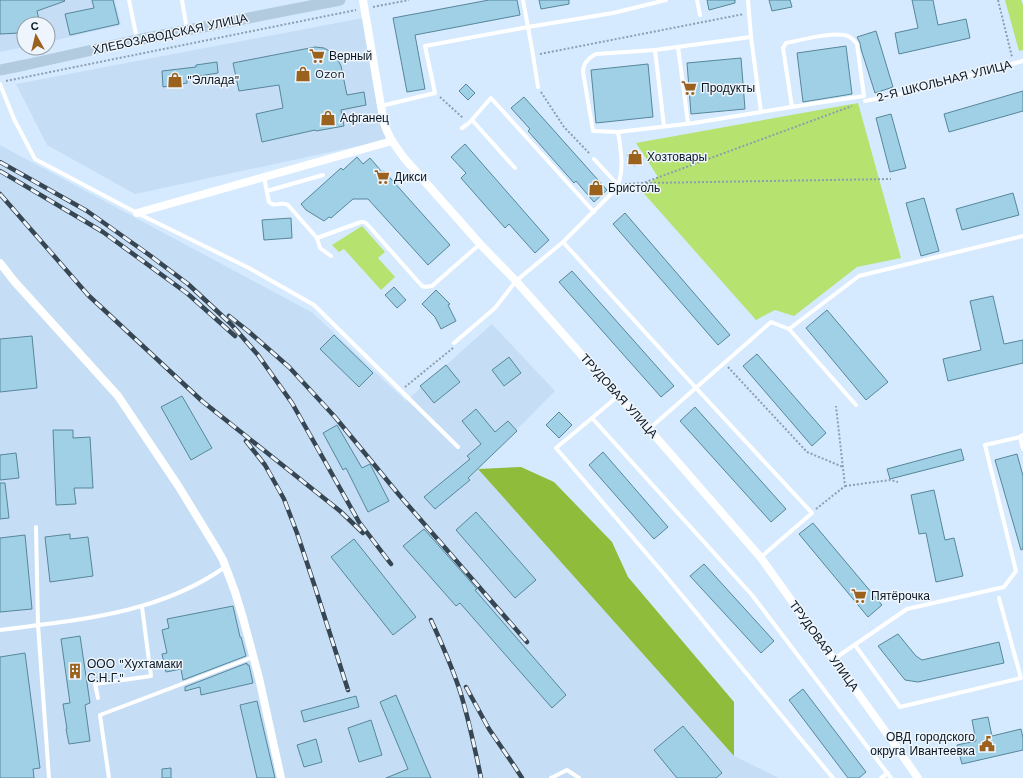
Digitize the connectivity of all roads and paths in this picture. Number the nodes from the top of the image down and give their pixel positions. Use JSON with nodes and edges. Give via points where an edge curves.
{"nodes":[{"id":1,"x":129,"y":0,"type":"edge"},
{"id":2,"x":182,"y":0,"type":"edge"},
{"id":3,"x":337,"y":0,"type":"edge"},
{"id":4,"x":409,"y":0,"type":"edge"},
{"id":5,"x":523,"y":0,"type":"edge"},
{"id":6,"x":666,"y":0,"type":"edge"},
{"id":7,"x":697,"y":0,"type":"edge"},
{"id":8,"x":748,"y":0,"type":"edge"},
{"id":9,"x":998,"y":0,"type":"edge"},
{"id":10,"x":364,"y":4,"type":"edge"},
{"id":11,"x":749,"y":13,"type":"junction"},
{"id":12,"x":700,"y":15,"type":"dead end"},
{"id":13,"x":528,"y":28,"type":"junction"},
{"id":14,"x":187,"y":30,"type":"junction"},
{"id":15,"x":751,"y":37,"type":"junction"},
{"id":16,"x":137,"y":40,"type":"junction"},
{"id":17,"x":678,"y":47,"type":"junction"},
{"id":18,"x":655,"y":50,"type":"junction"},
{"id":19,"x":533,"y":55,"type":"junction"},
{"id":20,"x":1012,"y":58,"type":"dead end"},
{"id":21,"x":1023,"y":61,"type":"edge"},
{"id":22,"x":0,"y":70,"type":"edge"},
{"id":23,"x":0,"y":83,"type":"edge"},
{"id":24,"x":538,"y":87,"type":"joint"},
{"id":25,"x":435,"y":93,"type":"junction"},
{"id":26,"x":865,"y":101,"type":"joint"},
{"id":27,"x":381,"y":106,"type":"junction"},
{"id":28,"x":792,"y":107,"type":"junction"},
{"id":29,"x":761,"y":112,"type":"junction"},
{"id":30,"x":470,"y":122,"type":"junction"},
{"id":31,"x":688,"y":123,"type":"junction"},
{"id":32,"x":664,"y":126,"type":"junction"},
{"id":33,"x":462,"y":128,"type":"dead end"},
{"id":34,"x":618,"y":132,"type":"junction"},
{"id":35,"x":392,"y":141,"type":"junction"},
{"id":36,"x":594,"y":159,"type":"joint"},
{"id":37,"x":515,"y":168,"type":"dead end"},
{"id":38,"x":323,"y":175,"type":"dead end"},
{"id":39,"x":264,"y":177,"type":"junction"},
{"id":40,"x":891,"y":179,"type":"dead end"},
{"id":41,"x":643,"y":183,"type":"junction"},
{"id":42,"x":618,"y":185,"type":"junction"},
{"id":43,"x":267,"y":191,"type":"junction"},
{"id":44,"x":594,"y":212,"type":"junction"},
{"id":45,"x":137,"y":213,"type":"junction"},
{"id":46,"x":1023,"y":236,"type":"edge"},
{"id":47,"x":317,"y":238,"type":"junction"},
{"id":48,"x":563,"y":242,"type":"junction"},
{"id":49,"x":480,"y":244,"type":"junction"},
{"id":50,"x":331,"y":256,"type":"dead end"},
{"id":51,"x":0,"y":264,"type":"edge"},
{"id":52,"x":516,"y":281,"type":"junction"},
{"id":53,"x":789,"y":329,"type":"junction"},
{"id":54,"x":454,"y":343,"type":"dead end"},
{"id":55,"x":724,"y":364,"type":"junction"},
{"id":56,"x":696,"y":388,"type":"junction"},
{"id":57,"x":618,"y":396,"type":"junction"},
{"id":58,"x":856,"y":405,"type":"dead end"},
{"id":59,"x":836,"y":406,"type":"dead end"},
{"id":60,"x":592,"y":418,"type":"junction"},
{"id":61,"x":650,"y":429,"type":"junction"},
{"id":62,"x":1022,"y":436,"type":"edge"},
{"id":63,"x":458,"y":447,"type":"dead end"},
{"id":64,"x":1023,"y":449,"type":"edge"},
{"id":65,"x":842,"y":467,"type":"junction"},
{"id":66,"x":898,"y":482,"type":"dead end"},
{"id":67,"x":845,"y":486,"type":"junction"},
{"id":68,"x":812,"y":513,"type":"junction"},
{"id":69,"x":36,"y":527,"type":"dead end"},
{"id":70,"x":760,"y":558,"type":"junction"},
{"id":71,"x":225,"y":567,"type":"junction"},
{"id":72,"x":999,"y":598,"type":"dead end"},
{"id":73,"x":142,"y":607,"type":"junction"},
{"id":74,"x":38,"y":625,"type":"junction"},
{"id":75,"x":0,"y":630,"type":"edge"},
{"id":76,"x":855,"y":645,"type":"junction"},
{"id":77,"x":253,"y":657,"type":"junction"},
{"id":78,"x":834,"y":659,"type":"junction"},
{"id":79,"x":98,"y":698,"type":"dead end"},
{"id":80,"x":888,"y":773,"type":"junction"},
{"id":81,"x":49,"y":778,"type":"edge"},
{"id":82,"x":109,"y":778,"type":"edge"},
{"id":83,"x":281,"y":778,"type":"edge"},
{"id":84,"x":551,"y":778,"type":"edge"},
{"id":85,"x":579,"y":778,"type":"edge"},
{"id":86,"x":833,"y":778,"type":"edge"},
{"id":87,"x":881,"y":778,"type":"edge"},
{"id":88,"x":891,"y":778,"type":"edge"},
{"id":89,"x":918,"y":778,"type":"edge"}],
"edges":[{"from":1,"to":16,"type":"lane"},
{"from":2,"to":14,"type":"lane"},
{"from":3,"to":14,"type":"main road","name":"ХЛЕБОЗАВОДСКАЯ УЛИЦА"},
{"from":4,"to":10,"type":"path"},
{"from":5,"to":13,"type":"lane"},
{"from":6,"to":13,"type":"lane","via":[[612,13]]},
{"from":7,"to":12,"type":"lane"},
{"from":8,"to":11,"type":"lane"},
{"from":9,"to":20,"type":"path"},
{"from":10,"to":23,"type":"path"},
{"from":10,"to":27,"type":"street","name":"ТРУДОВАЯ УЛИЦА"},
{"from":11,"to":15,"type":"lane"},
{"from":11,"to":19,"type":"path"},
{"from":13,"to":19,"type":"lane"},
{"from":13,"to":25,"type":"lane","via":[[425,46]]},
{"from":14,"to":16,"type":"main road","name":"ХЛЕБОЗАВОДСКАЯ УЛИЦА"},
{"from":15,"to":17,"type":"lane"},
{"from":15,"to":29,"type":"lane"},
{"from":16,"to":22,"type":"main road","name":"ХЛЕБОЗАВОДСКАЯ УЛИЦА"},
{"from":17,"to":18,"type":"lane"},
{"from":17,"to":31,"type":"lane"},
{"from":18,"to":32,"type":"lane"},
{"from":18,"to":34,"type":"lane","via":[[596,54],[584,64],[583,72],[593,131]]},
{"from":19,"to":24,"type":"lane"},
{"from":21,"to":26,"type":"lane","name":"2-Я ШКОЛЬНАЯ УЛИЦА"},
{"from":23,"to":45,"type":"lane","via":[[14,119],[35,159]]},
{"from":24,"to":36,"type":"path","via":[[564,127]]},
{"from":25,"to":27,"type":"lane"},
{"from":25,"to":30,"type":"path"},
{"from":26,"to":41,"type":"path"},
{"from":27,"to":35,"type":"street","name":"ТРУДОВАЯ УЛИЦА"},
{"from":28,"to":28,"type":"lane","via":[[864,96],[857,44],[852,38],[835,35],[786,43],[783,48]]},
{"from":28,"to":29,"type":"lane"},
{"from":29,"to":31,"type":"lane"},
{"from":30,"to":33,"type":"lane"},
{"from":30,"to":37,"type":"lane"},
{"from":30,"to":44,"type":"lane","via":[[491,98]]},
{"from":31,"to":32,"type":"lane"},
{"from":32,"to":34,"type":"lane"},
{"from":34,"to":42,"type":"lane","via":[[622,159]]},
{"from":35,"to":39,"type":"street"},
{"from":35,"to":49,"type":"street","name":"ТРУДОВАЯ УЛИЦА"},
{"from":36,"to":42,"type":"lane"},
{"from":38,"to":43,"type":"lane"},
{"from":39,"to":43,"type":"lane"},
{"from":39,"to":45,"type":"street"},
{"from":40,"to":41,"type":"path"},
{"from":41,"to":42,"type":"path"},
{"from":42,"to":44,"type":"lane"},
{"from":43,"to":47,"type":"lane","via":[[271,204],[288,205]]},
{"from":44,"to":48,"type":"lane"},
{"from":45,"to":63,"type":"lane","via":[[249,268],[314,305]]},
{"from":46,"to":53,"type":"lane","via":[[859,276]]},
{"from":47,"to":49,"type":"lane","via":[[364,222],[422,286],[426,287],[432,286]]},
{"from":47,"to":50,"type":"lane","via":[[320,248]]},
{"from":48,"to":52,"type":"lane"},
{"from":48,"to":56,"type":"lane"},
{"from":49,"to":52,"type":"street","name":"ТРУДОВАЯ УЛИЦА"},
{"from":51,"to":71,"type":"street","via":[[118,396],[180,487]]},
{"from":52,"to":54,"type":"lane","via":[[494,308]]},
{"from":52,"to":57,"type":"street","name":"ТРУДОВАЯ УЛИЦА"},
{"from":53,"to":55,"type":"lane","via":[[771,322]]},
{"from":53,"to":58,"type":"lane"},
{"from":55,"to":56,"type":"lane"},
{"from":55,"to":65,"type":"path","via":[[807,452]]},
{"from":56,"to":61,"type":"lane"},
{"from":56,"to":68,"type":"lane"},
{"from":57,"to":60,"type":"lane"},
{"from":57,"to":61,"type":"street","name":"ТРУДОВАЯ УЛИЦА"},
{"from":59,"to":65,"type":"path"},
{"from":60,"to":80,"type":"lane","via":[[752,595]]},
{"from":60,"to":86,"type":"lane","via":[[556,448]]},
{"from":61,"to":70,"type":"street","name":"ТРУДОВАЯ УЛИЦА"},
{"from":62,"to":64,"type":"lane"},
{"from":62,"to":76,"type":"lane","via":[[985,445],[1016,571],[1004,588],[906,609]]},
{"from":65,"to":67,"type":"path"},
{"from":66,"to":67,"type":"path","via":[[890,480]]},
{"from":67,"to":68,"type":"path"},
{"from":68,"to":70,"type":"lane"},
{"from":69,"to":74,"type":"lane"},
{"from":70,"to":78,"type":"street","name":"ТРУДОВАЯ УЛИЦА"},
{"from":71,"to":73,"type":"lane","via":[[177,594]]},
{"from":71,"to":77,"type":"street","via":[[235,592]]},
{"from":72,"to":76,"type":"lane","via":[[1021,678],[900,707]]},
{"from":73,"to":74,"type":"lane","via":[[92,618]]},
{"from":73,"to":79,"type":"lane","via":[[151,676],[96,684]]},
{"from":74,"to":75,"type":"lane"},
{"from":74,"to":81,"type":"lane"},
{"from":76,"to":78,"type":"lane"},
{"from":77,"to":82,"type":"lane","via":[[100,716]]},
{"from":77,"to":83,"type":"street"},
{"from":78,"to":89,"type":"street","name":"ТРУДОВАЯ УЛИЦА"},
{"from":80,"to":87,"type":"lane"},
{"from":80,"to":88,"type":"lane"},
{"from":84,"to":85,"type":"lane","via":[[568,770]]}]}
